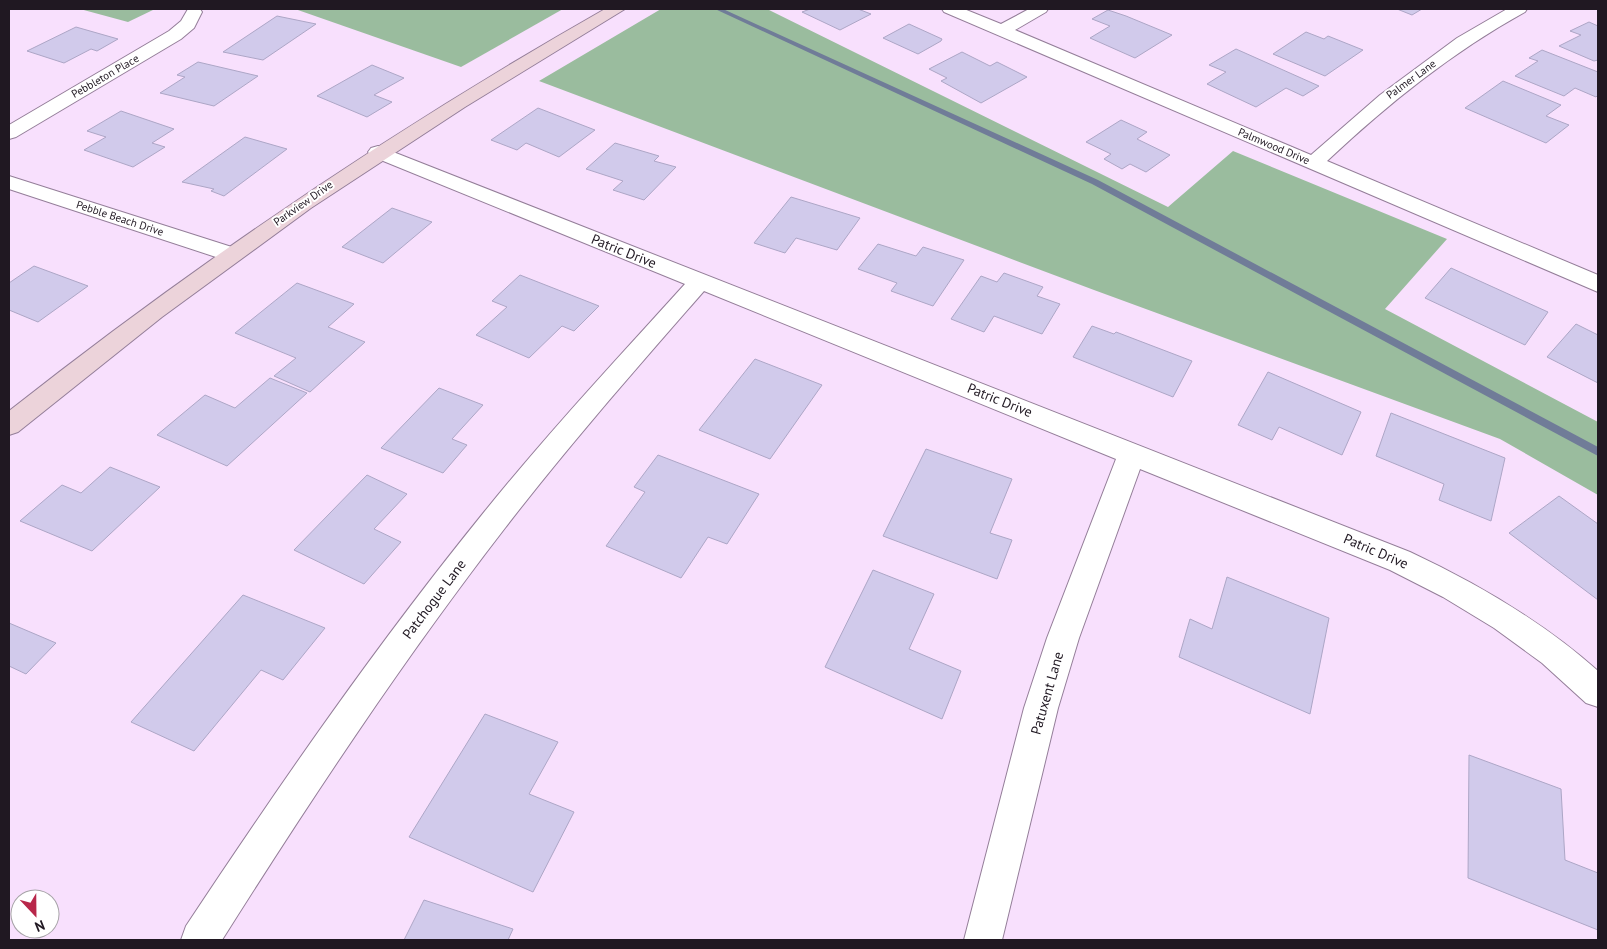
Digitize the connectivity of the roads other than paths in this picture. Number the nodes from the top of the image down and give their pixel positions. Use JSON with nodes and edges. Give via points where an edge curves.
{"nodes":[{"id":1,"x":617,"y":9,"type":"edge"},
{"id":2,"x":950,"y":9,"type":"edge"},
{"id":3,"x":1040,"y":9,"type":"edge"},
{"id":4,"x":1519,"y":9,"type":"edge"},
{"id":5,"x":194,"y":12,"type":"dead end"},
{"id":6,"x":1002,"y":31,"type":"junction"},
{"id":7,"x":9,"y":133,"type":"edge"},
{"id":8,"x":378,"y":152,"type":"junction"},
{"id":9,"x":1314,"y":164,"type":"junction"},
{"id":10,"x":9,"y":182,"type":"edge"},
{"id":11,"x":230,"y":254,"type":"junction"},
{"id":12,"x":700,"y":281,"type":"junction"},
{"id":13,"x":1598,"y":284,"type":"edge"},
{"id":14,"x":9,"y":425,"type":"edge"},
{"id":15,"x":1132,"y":453,"type":"junction"},
{"id":16,"x":1598,"y":692,"type":"edge"},
{"id":17,"x":200,"y":940,"type":"edge"},
{"id":18,"x":983,"y":940,"type":"edge"}],
"edges":[{"from":1,"to":8,"type":"street","name":"Parkview Drive","via":[[512,68]]},
{"from":2,"to":6,"type":"street","name":"Palmwood Drive"},
{"from":3,"to":6,"type":"street"},
{"from":4,"to":9,"type":"street","name":"Palmer Lane","via":[[1466,40],[1395,90]]},
{"from":5,"to":7,"type":"street","name":"Pebbleton Place","via":[[188,24],[175,35]]},
{"from":6,"to":9,"type":"street","name":"Palmwood Drive"},
{"from":8,"to":11,"type":"street","name":"Parkview Drive"},
{"from":8,"to":12,"type":"street","name":"Patric Drive"},
{"from":9,"to":13,"type":"street","name":"Palmwood Drive"},
{"from":10,"to":11,"type":"street","name":"Pebble Beach Drive"},
{"from":11,"to":14,"type":"street","name":"Parkview Drive"},
{"from":12,"to":15,"type":"street","name":"Patric Drive"},
{"from":12,"to":17,"type":"street","name":"Patchogue Lane","via":[[550,453],[469,553],[363,696]]},
{"from":15,"to":16,"type":"street","name":"Patric Drive","via":[[1366,546],[1436,578],[1499,614],[1563,661]]},
{"from":15,"to":18,"type":"street","name":"Patuxent Lane","via":[[1063,638],[1041,708]]}]}
